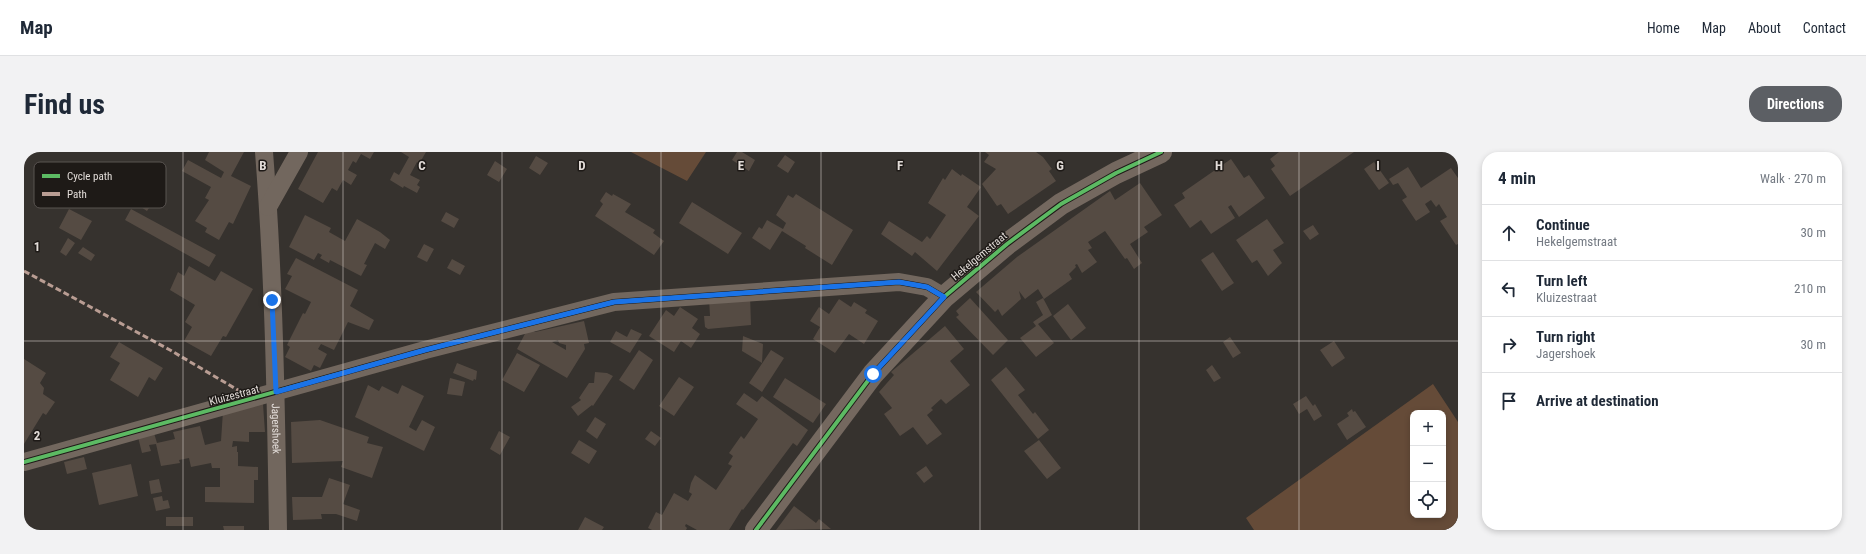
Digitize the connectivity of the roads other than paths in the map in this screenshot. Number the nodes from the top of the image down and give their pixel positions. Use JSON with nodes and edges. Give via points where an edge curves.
{"nodes":[{"id":1,"x":264,"y":152,"type":"edge"},
{"id":2,"x":300,"y":152,"type":"edge"},
{"id":3,"x":1161,"y":152,"type":"edge"},
{"id":4,"x":268,"y":207,"type":"junction"},
{"id":5,"x":944,"y":297,"type":"junction"},
{"id":6,"x":276,"y":392,"type":"junction"},
{"id":7,"x":24,"y":462,"type":"edge"},
{"id":8,"x":278,"y":530,"type":"edge"},
{"id":9,"x":756,"y":530,"type":"edge"}],
"edges":[{"from":1,"to":4,"type":"street","name":"Jagershoek"},
{"from":2,"to":4,"type":"street"},
{"from":3,"to":5,"type":"street","name":"Hekelgemstraat","via":[[1116,173],[1061,204],[1006,244]]},
{"from":4,"to":6,"type":"street","name":"Jagershoek"},
{"from":5,"to":6,"type":"street","name":"Kluizestraat","via":[[927,287],[899,282],[614,302],[425,350]]},
{"from":5,"to":9,"type":"street","name":"Hekelgemstraat","via":[[873,374]]},
{"from":6,"to":7,"type":"street","name":"Kluizestraat"},
{"from":6,"to":8,"type":"street","name":"Jagershoek"}]}
